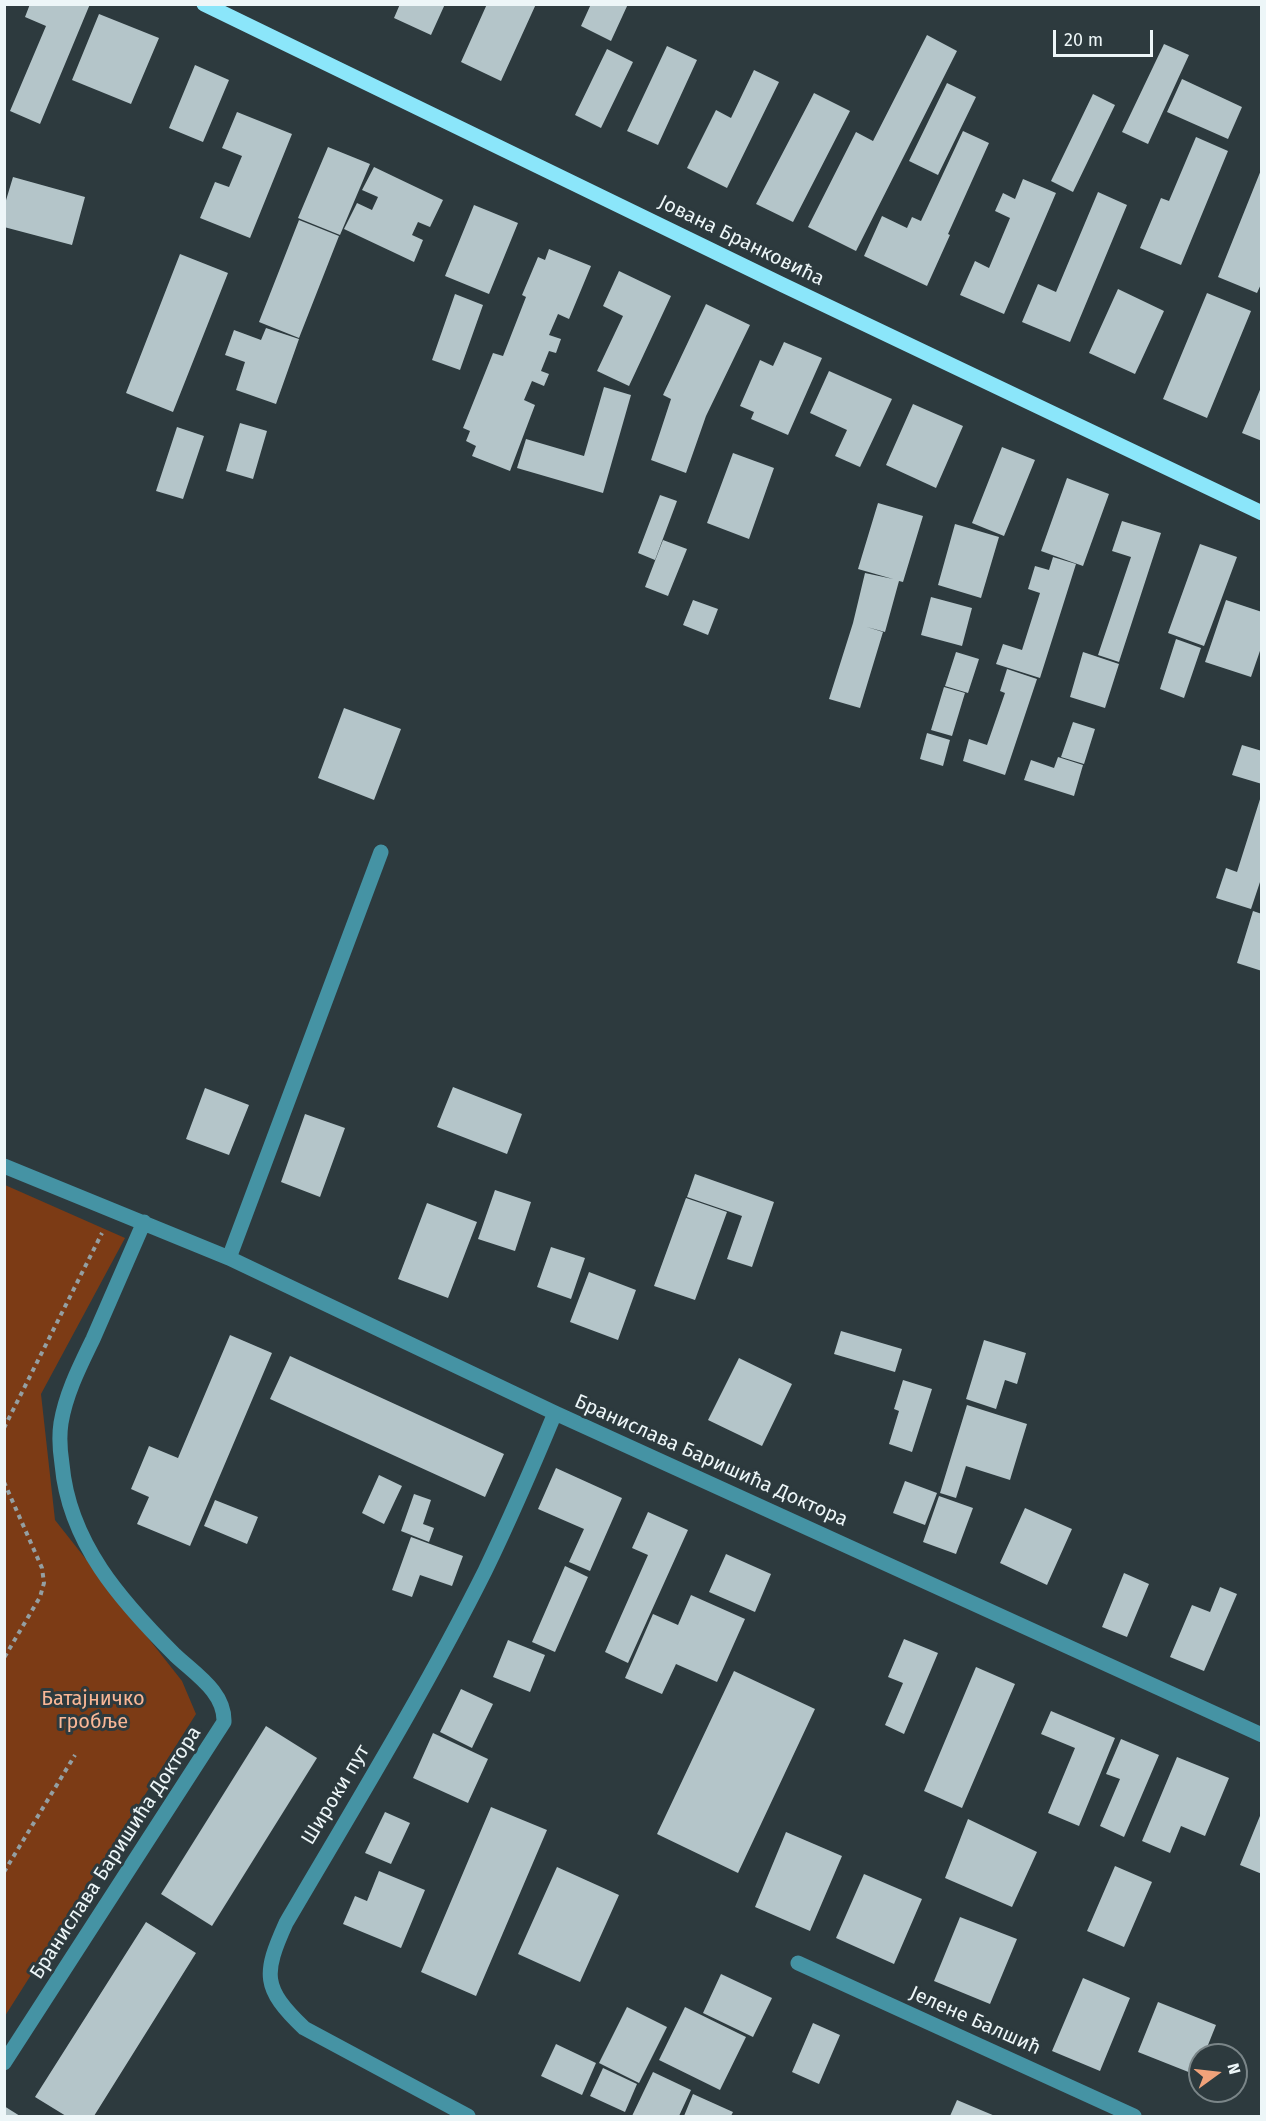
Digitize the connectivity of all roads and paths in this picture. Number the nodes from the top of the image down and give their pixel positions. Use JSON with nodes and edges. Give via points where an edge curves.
{"nodes":[{"id":1,"x":204,"y":4,"type":"edge"},
{"id":2,"x":1262,"y":513,"type":"edge"},
{"id":3,"x":381,"y":852,"type":"dead end"},
{"id":4,"x":4,"y":1166,"type":"edge"},
{"id":5,"x":113,"y":1211,"type":"junction"},
{"id":6,"x":144,"y":1222,"type":"junction"},
{"id":7,"x":229,"y":1258,"type":"junction"},
{"id":8,"x":555,"y":1413,"type":"junction"},
{"id":9,"x":4,"y":1428,"type":"edge"},
{"id":10,"x":4,"y":1482,"type":"edge"},
{"id":11,"x":4,"y":1658,"type":"edge"},
{"id":12,"x":1262,"y":1735,"type":"edge"},
{"id":13,"x":75,"y":1755,"type":"dead end"},
{"id":14,"x":4,"y":1872,"type":"edge"},
{"id":15,"x":798,"y":1963,"type":"dead end"},
{"id":16,"x":4,"y":2063,"type":"edge"},
{"id":17,"x":468,"y":2116,"type":"edge"},
{"id":18,"x":1134,"y":2116,"type":"edge"}],
"edges":[{"from":1,"to":2,"type":"main road","name":"Јована Бранковића"},
{"from":3,"to":7,"type":"street"},
{"from":4,"to":5,"type":"street","name":"Бранислава Баришића Доктора"},
{"from":5,"to":6,"type":"street","name":"Бранислава Баришића Доктора"},
{"from":5,"to":9,"type":"path"},
{"from":6,"to":7,"type":"street","name":"Бранислава Баришића Доктора"},
{"from":6,"to":16,"type":"street","name":"Бранислава Баришића Доктора","via":[[70,1389],[61,1424],[63,1477],[79,1532],[100,1570],[135,1613],[211,1689],[224,1710],[224,1722]]},
{"from":7,"to":8,"type":"street","name":"Бранислава Баришића Доктора"},
{"from":8,"to":12,"type":"street","name":"Бранислава Баришића Доктора"},
{"from":8,"to":17,"type":"street","name":"Широки пут","via":[[484,1571],[391,1744],[286,1923],[272,1953],[268,1975],[287,2012],[304,2028]]},
{"from":10,"to":11,"type":"path","via":[[42,1568],[44,1583],[40,1597]]},
{"from":13,"to":14,"type":"path"},
{"from":15,"to":18,"type":"street","name":"Јелене Балшић"}]}
